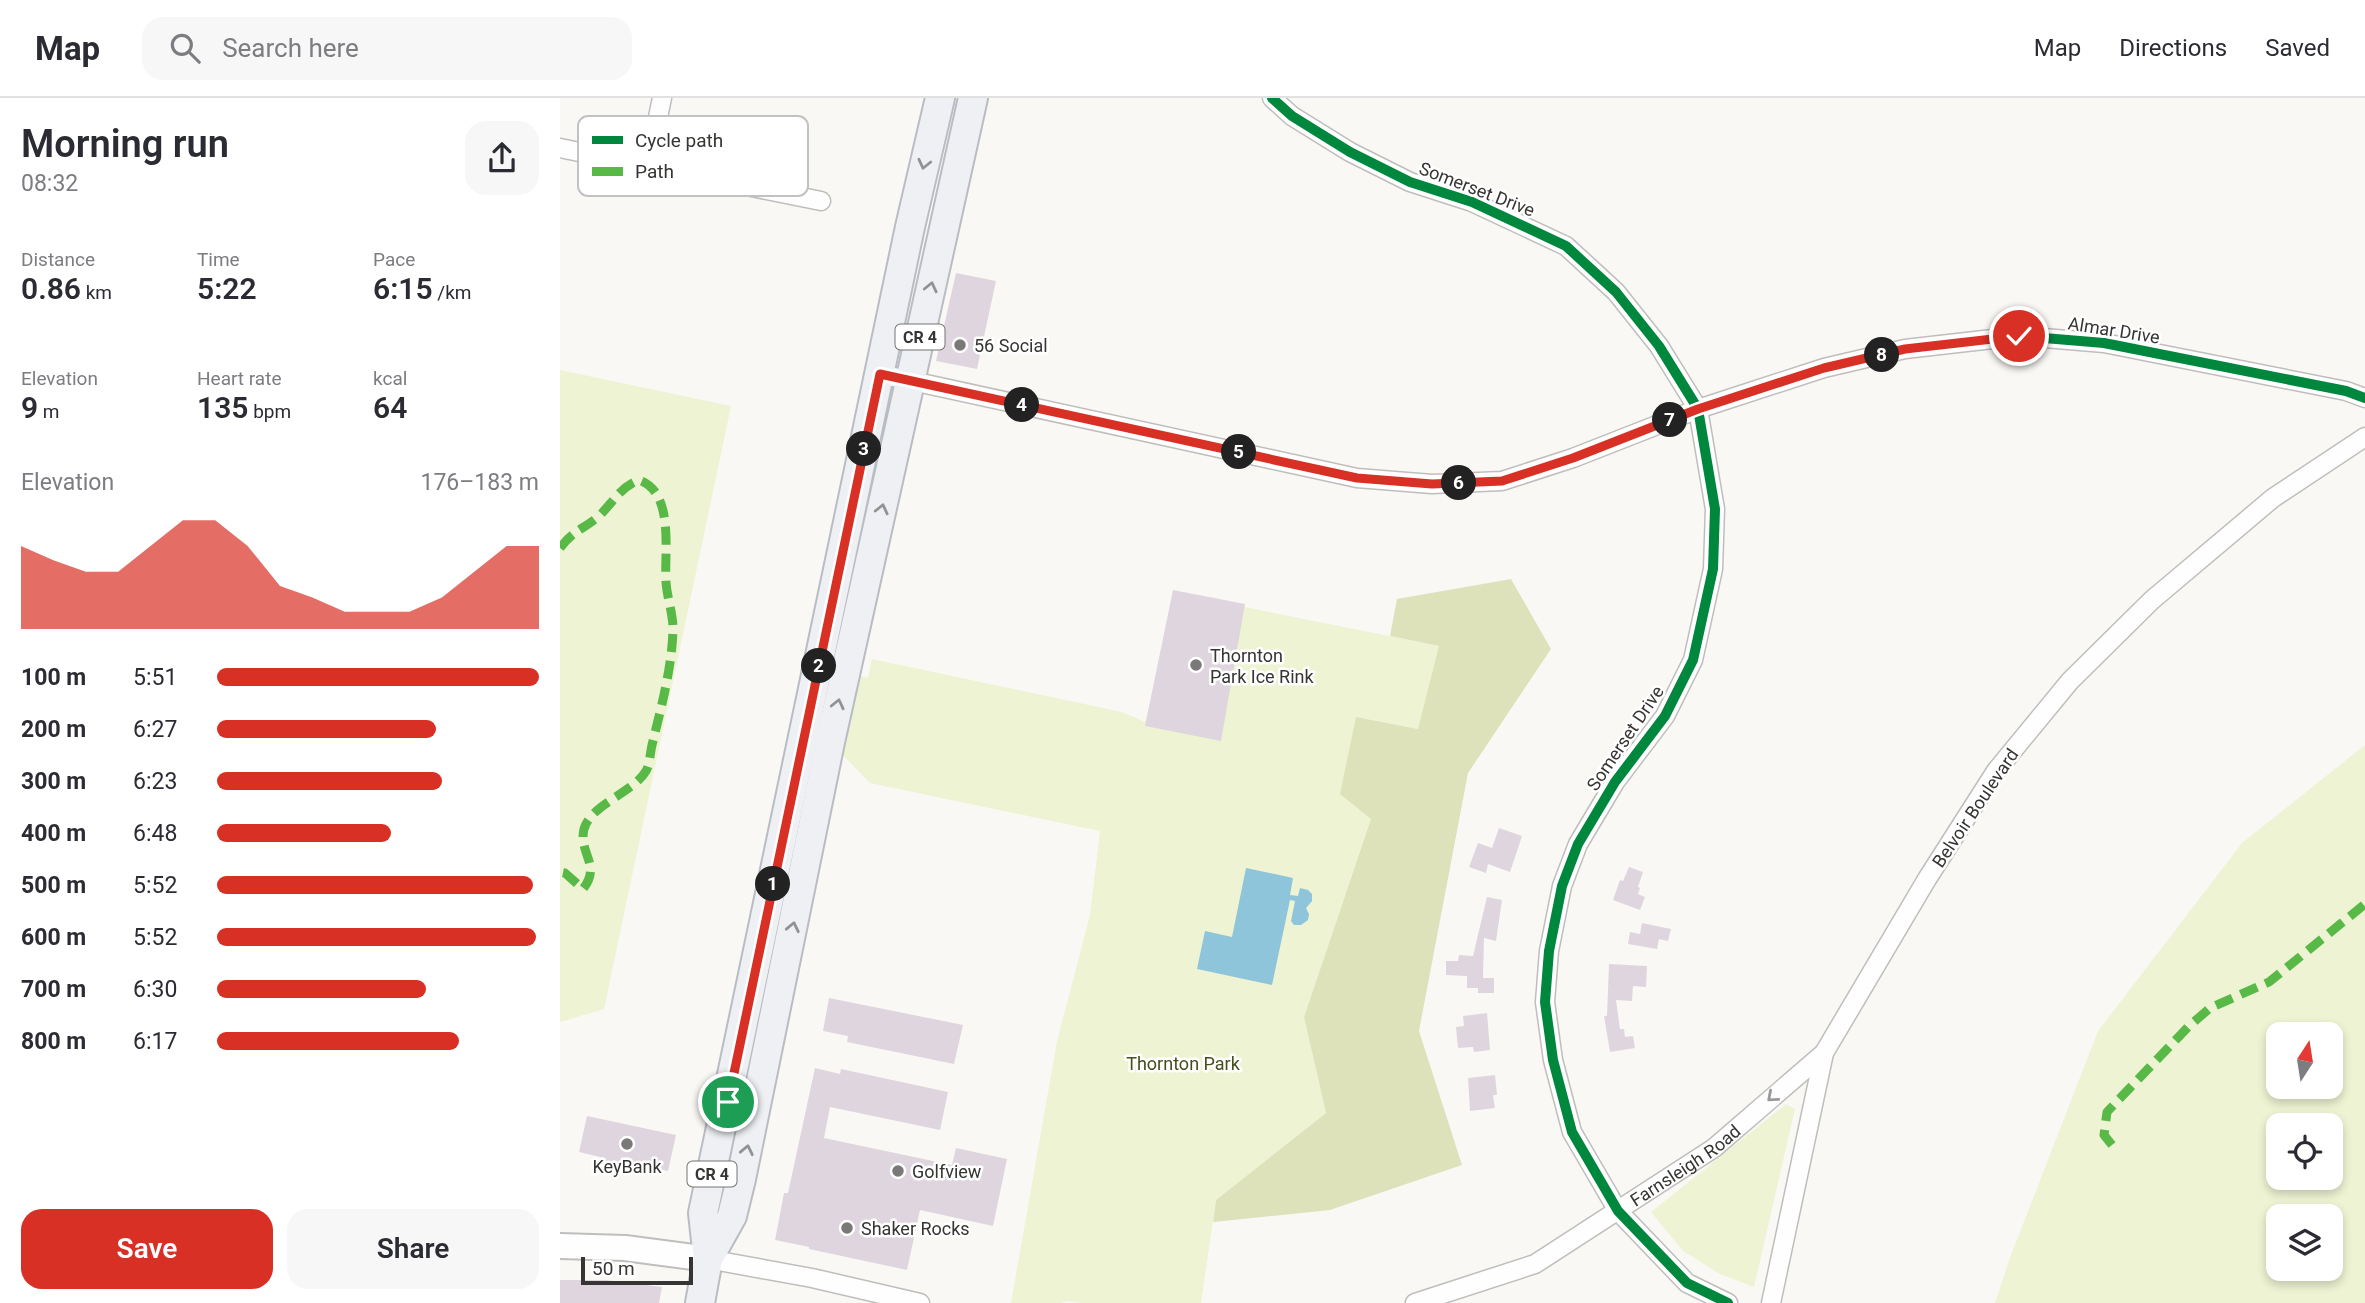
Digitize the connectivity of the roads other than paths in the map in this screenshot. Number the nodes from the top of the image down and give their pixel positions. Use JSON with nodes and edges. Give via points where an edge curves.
{"nodes":[{"id":1,"x":662,"y":98,"type":"edge"},
{"id":2,"x":940,"y":98,"type":"edge"},
{"id":3,"x":974,"y":98,"type":"edge"},
{"id":4,"x":1272,"y":98,"type":"edge"},
{"id":5,"x":658,"y":116,"type":"edge"},
{"id":6,"x":560,"y":148,"type":"edge"},
{"id":7,"x":578,"y":151,"type":"edge"},
{"id":8,"x":797,"y":196,"type":"edge"},
{"id":9,"x":821,"y":201,"type":"dead end"},
{"id":10,"x":880,"y":374,"type":"junction"},
{"id":11,"x":910,"y":380,"type":"junction"},
{"id":12,"x":2365,"y":398,"type":"edge"},
{"id":13,"x":1698,"y":409,"type":"junction"},
{"id":14,"x":2365,"y":437,"type":"edge"},
{"id":15,"x":1824,"y":1053,"type":"junction"},
{"id":16,"x":1618,"y":1210,"type":"junction"},
{"id":17,"x":560,"y":1246,"type":"edge"},
{"id":18,"x":708,"y":1259,"type":"junction"},
{"id":19,"x":700,"y":1303,"type":"edge"},
{"id":20,"x":920,"y":1303,"type":"edge"},
{"id":21,"x":1415,"y":1303,"type":"edge"},
{"id":22,"x":1728,"y":1303,"type":"edge"},
{"id":23,"x":1771,"y":1303,"type":"edge"}],
"edges":[{"from":1,"to":5,"type":"street"},
{"from":2,"to":10,"type":"main road","one_way":true},
{"from":11,"to":3,"type":"main road","number":"CR 4","one_way":true},
{"from":4,"to":13,"type":"street","name":"Somerset Drive","via":[[1292,116],[1362,158],[1566,246],[1616,292],[1651,335]]},
{"from":6,"to":7,"type":"street"},
{"from":8,"to":9,"type":"street"},
{"from":10,"to":11,"type":"street","name":"Almar Drive"},
{"from":10,"to":18,"type":"main road","number":"CR 4","via":[[703,1213]]},
{"from":11,"to":13,"type":"street","name":"Almar Drive","via":[[1357,478],[1432,484],[1502,481]]},
{"from":18,"to":11,"type":"main road","number":"CR 4","one_way":true,"via":[[732,1216],[741,1179]]},
{"from":12,"to":13,"type":"street","name":"Almar Drive","via":[[2104,344],[2019,336],[1962,341],[1824,368]]},
{"from":13,"to":16,"type":"street","name":"Somerset Drive","via":[[1715,509],[1713,569],[1693,660],[1665,716],[1615,782],[1578,844],[1562,886],[1549,951],[1545,1002],[1553,1060],[1569,1121]]},
{"from":14,"to":15,"type":"street","name":"Belvoir Boulevard","via":[[2273,498],[2152,600],[2070,681],[1996,771]]},
{"from":15,"to":16,"type":"street","name":"Farnsleigh Road","one_way":true,"via":[[1714,1148]]},
{"from":15,"to":23,"type":"street","name":"Belvoir Boulevard"},
{"from":16,"to":21,"type":"street","name":"Farnsleigh Road","via":[[1535,1264]]},
{"from":16,"to":22,"type":"street","name":"Somerset Drive","via":[[1687,1283]]},
{"from":17,"to":18,"type":"main road","via":[[625,1248]]},
{"from":18,"to":19,"type":"main road","number":"CR 4"},
{"from":18,"to":20,"type":"street"}]}
